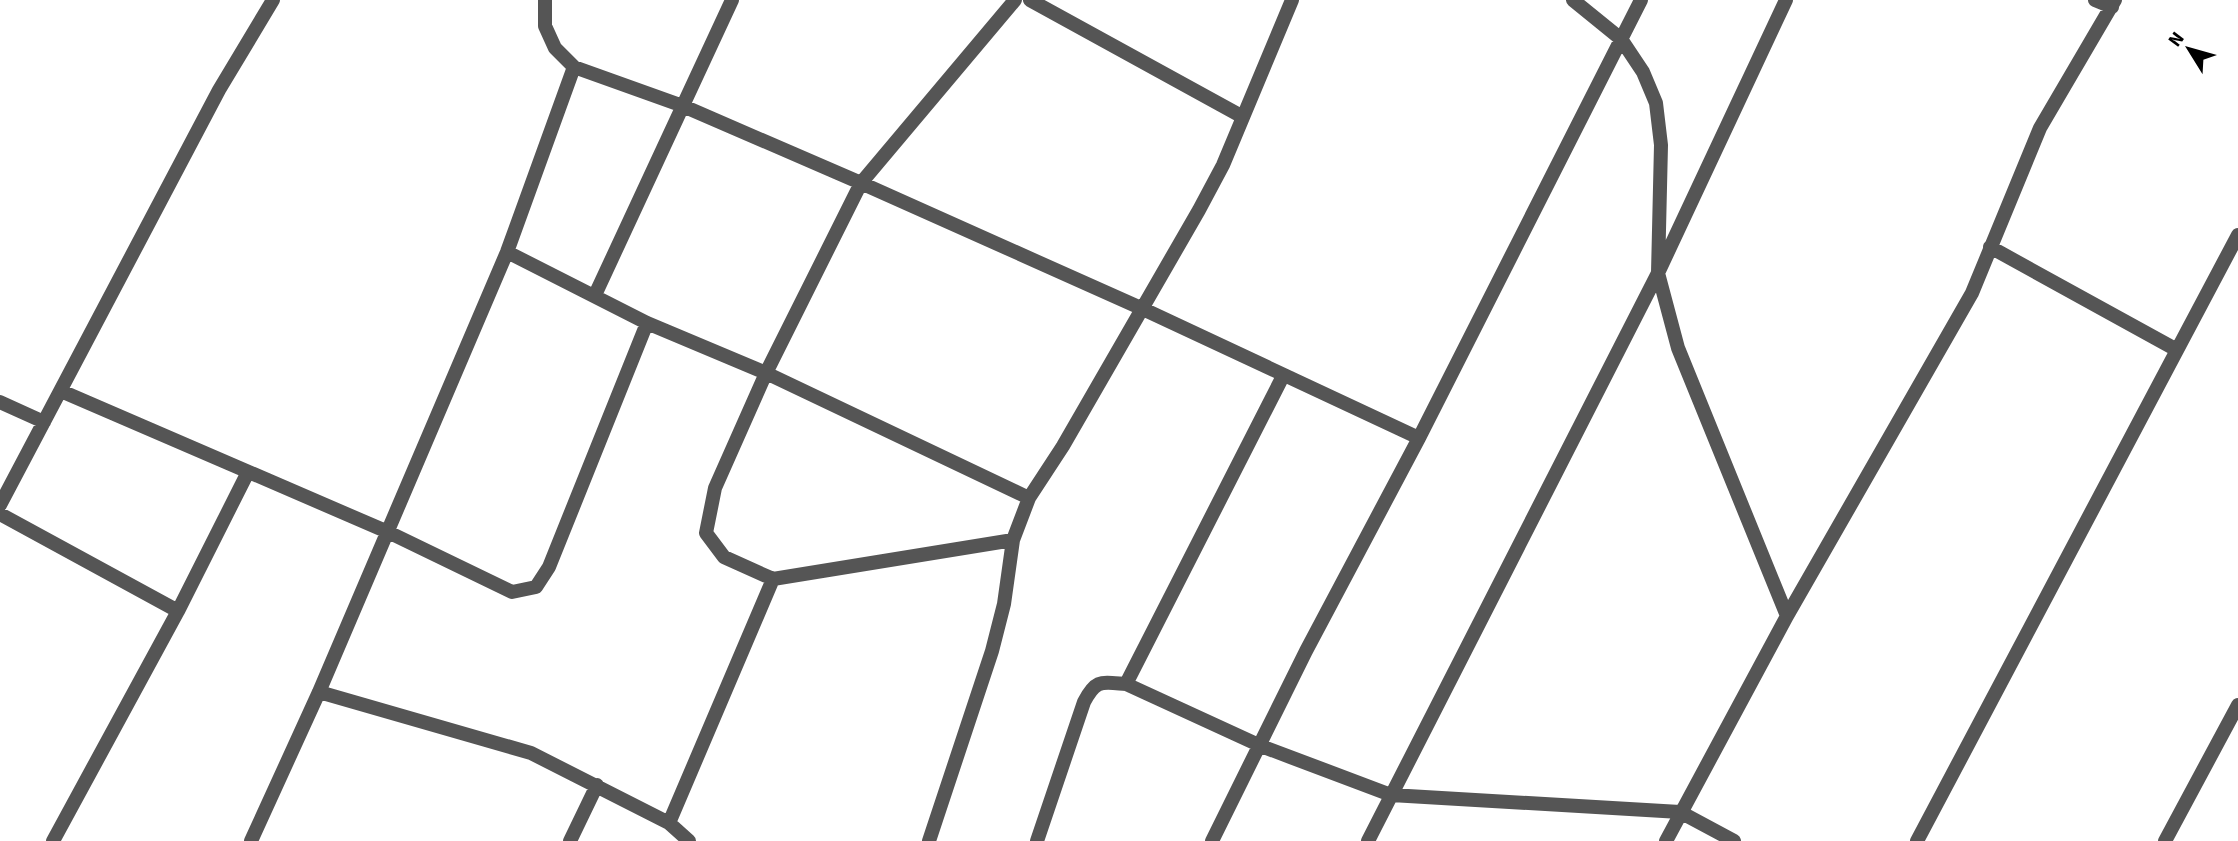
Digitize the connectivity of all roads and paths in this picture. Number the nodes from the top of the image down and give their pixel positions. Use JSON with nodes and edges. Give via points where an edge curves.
{"nodes":[{"id":1,"x":273,"y":0,"type":"edge"},
{"id":2,"x":545,"y":0,"type":"edge"},
{"id":3,"x":732,"y":0,"type":"edge"},
{"id":4,"x":1015,"y":0,"type":"edge"},
{"id":5,"x":1030,"y":0,"type":"edge"},
{"id":6,"x":1292,"y":0,"type":"edge"},
{"id":7,"x":1573,"y":0,"type":"edge"},
{"id":8,"x":1641,"y":0,"type":"edge"},
{"id":9,"x":1786,"y":0,"type":"edge"},
{"id":10,"x":2095,"y":0,"type":"edge"},
{"id":11,"x":2114,"y":4,"type":"edge"},
{"id":12,"x":1620,"y":40,"type":"junction"},
{"id":13,"x":574,"y":67,"type":"junction"},
{"id":14,"x":683,"y":106,"type":"junction"},
{"id":15,"x":1243,"y":117,"type":"junction"},
{"id":16,"x":860,"y":183,"type":"junction"},
{"id":17,"x":2238,"y":235,"type":"edge"},
{"id":18,"x":1990,"y":247,"type":"junction"},
{"id":19,"x":507,"y":252,"type":"junction"},
{"id":20,"x":1658,"y":273,"type":"junction"},
{"id":21,"x":595,"y":295,"type":"junction"},
{"id":22,"x":1143,"y":309,"type":"junction"},
{"id":23,"x":648,"y":323,"type":"junction"},
{"id":24,"x":2177,"y":349,"type":"junction"},
{"id":25,"x":766,"y":373,"type":"junction"},
{"id":26,"x":1283,"y":376,"type":"junction"},
{"id":27,"x":61,"y":391,"type":"junction"},
{"id":28,"x":0,"y":402,"type":"edge"},
{"id":29,"x":44,"y":422,"type":"junction"},
{"id":30,"x":1419,"y":438,"type":"junction"},
{"id":31,"x":248,"y":472,"type":"junction"},
{"id":32,"x":1029,"y":498,"type":"junction"},
{"id":33,"x":0,"y":505,"type":"edge"},
{"id":34,"x":0,"y":514,"type":"edge"},
{"id":35,"x":388,"y":532,"type":"junction"},
{"id":36,"x":1013,"y":540,"type":"junction"},
{"id":37,"x":773,"y":579,"type":"junction"},
{"id":38,"x":178,"y":611,"type":"junction"},
{"id":39,"x":1787,"y":617,"type":"junction"},
{"id":40,"x":1126,"y":684,"type":"junction"},
{"id":41,"x":319,"y":691,"type":"junction"},
{"id":42,"x":2238,"y":705,"type":"edge"},
{"id":43,"x":1261,"y":746,"type":"junction"},
{"id":44,"x":597,"y":785,"type":"junction"},
{"id":45,"x":1391,"y":795,"type":"junction"},
{"id":46,"x":1681,"y":812,"type":"junction"},
{"id":47,"x":669,"y":822,"type":"junction"},
{"id":48,"x":53,"y":841,"type":"edge"},
{"id":49,"x":251,"y":841,"type":"edge"},
{"id":50,"x":570,"y":841,"type":"edge"},
{"id":51,"x":687,"y":841,"type":"edge"},
{"id":52,"x":929,"y":841,"type":"edge"},
{"id":53,"x":1037,"y":841,"type":"edge"},
{"id":54,"x":1212,"y":841,"type":"edge"},
{"id":55,"x":1368,"y":841,"type":"edge"},
{"id":56,"x":1666,"y":841,"type":"edge"},
{"id":57,"x":1734,"y":841,"type":"edge"},
{"id":58,"x":1917,"y":841,"type":"edge"},
{"id":59,"x":2165,"y":841,"type":"edge"}],
"edges":[{"from":1,"to":27,"type":"street","via":[[219,90]]},
{"from":2,"to":13,"type":"street","via":[[545,26],[555,48]]},
{"from":3,"to":14,"type":"street"},
{"from":4,"to":16,"type":"street"},
{"from":5,"to":15,"type":"street"},
{"from":6,"to":15,"type":"street"},
{"from":7,"to":12,"type":"street"},
{"from":8,"to":12,"type":"street"},
{"from":9,"to":20,"type":"street"},
{"from":10,"to":11,"type":"street"},
{"from":11,"to":18,"type":"street","via":[[2040,128]]},
{"from":12,"to":20,"type":"street","via":[[1643,72],[1656,103],[1661,145]]},
{"from":12,"to":30,"type":"street"},
{"from":13,"to":14,"type":"street"},
{"from":13,"to":19,"type":"street"},
{"from":14,"to":16,"type":"street"},
{"from":14,"to":21,"type":"street"},
{"from":15,"to":22,"type":"street","via":[[1217,177]]},
{"from":16,"to":22,"type":"street"},
{"from":16,"to":25,"type":"street"},
{"from":17,"to":24,"type":"street"},
{"from":18,"to":24,"type":"street"},
{"from":18,"to":39,"type":"street","via":[[1972,293]]},
{"from":19,"to":21,"type":"street"},
{"from":19,"to":35,"type":"street"},
{"from":20,"to":39,"type":"street","via":[[1678,348]]},
{"from":20,"to":45,"type":"street"},
{"from":21,"to":23,"type":"street"},
{"from":22,"to":26,"type":"street"},
{"from":22,"to":32,"type":"street"},
{"from":23,"to":25,"type":"street"},
{"from":23,"to":35,"type":"street","via":[[549,567],[536,587],[512,592]]},
{"from":24,"to":58,"type":"street"},
{"from":25,"to":32,"type":"street"},
{"from":25,"to":37,"type":"street","via":[[715,488],[706,533],[724,557]]},
{"from":26,"to":30,"type":"street"},
{"from":26,"to":40,"type":"street"},
{"from":27,"to":29,"type":"street"},
{"from":27,"to":31,"type":"street"},
{"from":28,"to":29,"type":"street"},
{"from":29,"to":33,"type":"street"},
{"from":30,"to":43,"type":"street"},
{"from":31,"to":35,"type":"street"},
{"from":31,"to":38,"type":"street"},
{"from":32,"to":36,"type":"street"},
{"from":34,"to":38,"type":"street"},
{"from":35,"to":41,"type":"street"},
{"from":36,"to":37,"type":"street"},
{"from":36,"to":52,"type":"street","via":[[995,639]]},
{"from":37,"to":47,"type":"street"},
{"from":38,"to":48,"type":"street"},
{"from":39,"to":46,"type":"street"},
{"from":40,"to":43,"type":"street"},
{"from":40,"to":53,"type":"street","via":[[1102,682],[1092,687]]},
{"from":41,"to":44,"type":"street","via":[[531,753]]},
{"from":41,"to":49,"type":"street"},
{"from":42,"to":59,"type":"street"},
{"from":43,"to":45,"type":"street"},
{"from":43,"to":54,"type":"street"},
{"from":44,"to":47,"type":"street"},
{"from":44,"to":50,"type":"street"},
{"from":45,"to":46,"type":"street"},
{"from":45,"to":55,"type":"street"},
{"from":46,"to":56,"type":"street"},
{"from":46,"to":57,"type":"street"},
{"from":47,"to":51,"type":"street"}]}
